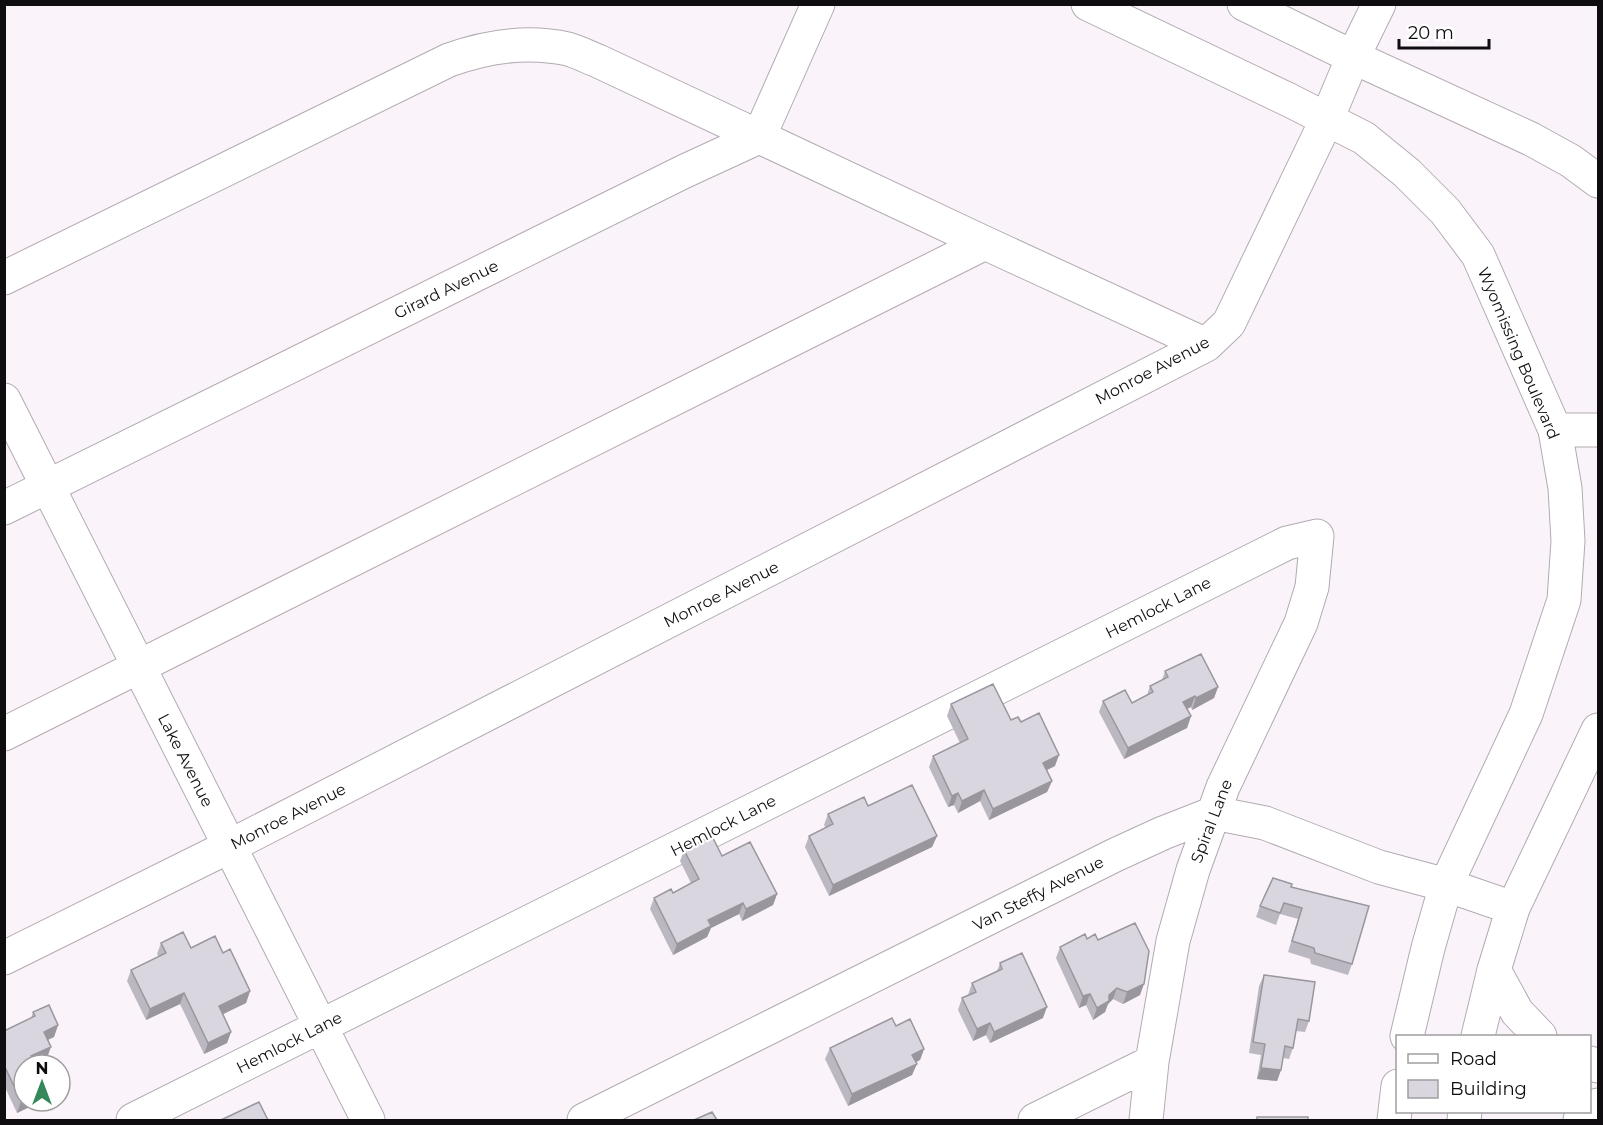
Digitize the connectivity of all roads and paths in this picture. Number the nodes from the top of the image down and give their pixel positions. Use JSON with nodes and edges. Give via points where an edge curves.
{"nodes":[{"id":1,"x":818,"y":4,"type":"edge"},
{"id":2,"x":1088,"y":4,"type":"edge"},
{"id":3,"x":1244,"y":4,"type":"edge"},
{"id":4,"x":1379,"y":4,"type":"edge"},
{"id":5,"x":1353,"y":57,"type":"junction"},
{"id":6,"x":1328,"y":119,"type":"junction"},
{"id":7,"x":759,"y":137,"type":"junction"},
{"id":8,"x":1599,"y":181,"type":"edge"},
{"id":9,"x":985,"y":243,"type":"junction"},
{"id":10,"x":4,"y":278,"type":"edge"},
{"id":11,"x":1206,"y":345,"type":"junction"},
{"id":12,"x":4,"y":400,"type":"edge"},
{"id":13,"x":1555,"y":430,"type":"junction"},
{"id":14,"x":1599,"y":430,"type":"edge"},
{"id":15,"x":49,"y":486,"type":"junction"},
{"id":16,"x":4,"y":508,"type":"edge"},
{"id":17,"x":1317,"y":536,"type":"joint"},
{"id":18,"x":139,"y":666,"type":"junction"},
{"id":19,"x":1599,"y":730,"type":"edge"},
{"id":20,"x":4,"y":734,"type":"edge"},
{"id":21,"x":1214,"y":813,"type":"junction"},
{"id":22,"x":230,"y":846,"type":"junction"},
{"id":23,"x":1446,"y":885,"type":"junction"},
{"id":24,"x":1513,"y":908,"type":"junction"},
{"id":25,"x":4,"y":958,"type":"edge"},
{"id":26,"x":1494,"y":970,"type":"junction"},
{"id":27,"x":320,"y":1026,"type":"junction"},
{"id":28,"x":1407,"y":1035,"type":"edge"},
{"id":29,"x":1478,"y":1035,"type":"edge"},
{"id":30,"x":1539,"y":1035,"type":"edge"},
{"id":31,"x":1152,"y":1062,"type":"junction"},
{"id":32,"x":1396,"y":1103,"type":"edge"},
{"id":33,"x":133,"y":1120,"type":"edge"},
{"id":34,"x":368,"y":1120,"type":"edge"},
{"id":35,"x":584,"y":1120,"type":"edge"},
{"id":36,"x":1035,"y":1120,"type":"edge"},
{"id":37,"x":1146,"y":1120,"type":"edge"},
{"id":38,"x":1394,"y":1120,"type":"edge"}],
"edges":[{"from":1,"to":7,"type":"street"},
{"from":2,"to":6,"type":"street","name":"Wyomissing Boulevard"},
{"from":3,"to":5,"type":"street"},
{"from":4,"to":5,"type":"street","name":"Monroe Avenue"},
{"from":5,"to":6,"type":"street","name":"Monroe Avenue"},
{"from":5,"to":8,"type":"street","via":[[1531,139]]},
{"from":6,"to":11,"type":"street","name":"Monroe Avenue","via":[[1229,324]]},
{"from":6,"to":13,"type":"street","name":"Wyomissing Boulevard","via":[[1364,138],[1407,173],[1445,211],[1478,255]]},
{"from":7,"to":9,"type":"street"},
{"from":7,"to":10,"type":"street","via":[[568,50],[505,45],[449,60]]},
{"from":7,"to":15,"type":"street","name":"Girard Avenue"},
{"from":9,"to":11,"type":"street"},
{"from":9,"to":18,"type":"street"},
{"from":11,"to":22,"type":"street","name":"Monroe Avenue"},
{"from":12,"to":15,"type":"street","name":"Lake Avenue"},
{"from":13,"to":14,"type":"street"},
{"from":13,"to":23,"type":"street","name":"Wyomissing Boulevard","via":[[1565,488],[1568,541],[1564,600],[1526,714]]},
{"from":15,"to":16,"type":"street","name":"Girard Avenue"},
{"from":15,"to":18,"type":"street","name":"Lake Avenue"},
{"from":17,"to":21,"type":"street","name":"Spiral Lane","via":[[1312,587],[1300,622]]},
{"from":17,"to":27,"type":"street","name":"Hemlock Lane","via":[[1287,543]]},
{"from":18,"to":20,"type":"street"},
{"from":18,"to":22,"type":"street","name":"Lake Avenue"},
{"from":19,"to":24,"type":"street"},
{"from":21,"to":23,"type":"street","via":[[1265,823],[1379,867]]},
{"from":21,"to":31,"type":"street","name":"Spiral Lane","via":[[1173,941]]},
{"from":21,"to":35,"type":"street","name":"Van Steffy Avenue","via":[[1115,855]]},
{"from":22,"to":25,"type":"street","name":"Monroe Avenue"},
{"from":22,"to":27,"type":"street","name":"Lake Avenue"},
{"from":23,"to":24,"type":"street"},
{"from":23,"to":28,"type":"street","name":"Wyomissing Boulevard"},
{"from":24,"to":26,"type":"street"},
{"from":26,"to":29,"type":"street"},
{"from":26,"to":30,"type":"street","via":[[1517,1012]]},
{"from":27,"to":33,"type":"street","name":"Hemlock Lane"},
{"from":27,"to":34,"type":"street","name":"Lake Avenue"},
{"from":31,"to":36,"type":"street"},
{"from":31,"to":37,"type":"street","name":"Spiral Lane"},
{"from":32,"to":38,"type":"street"}]}
